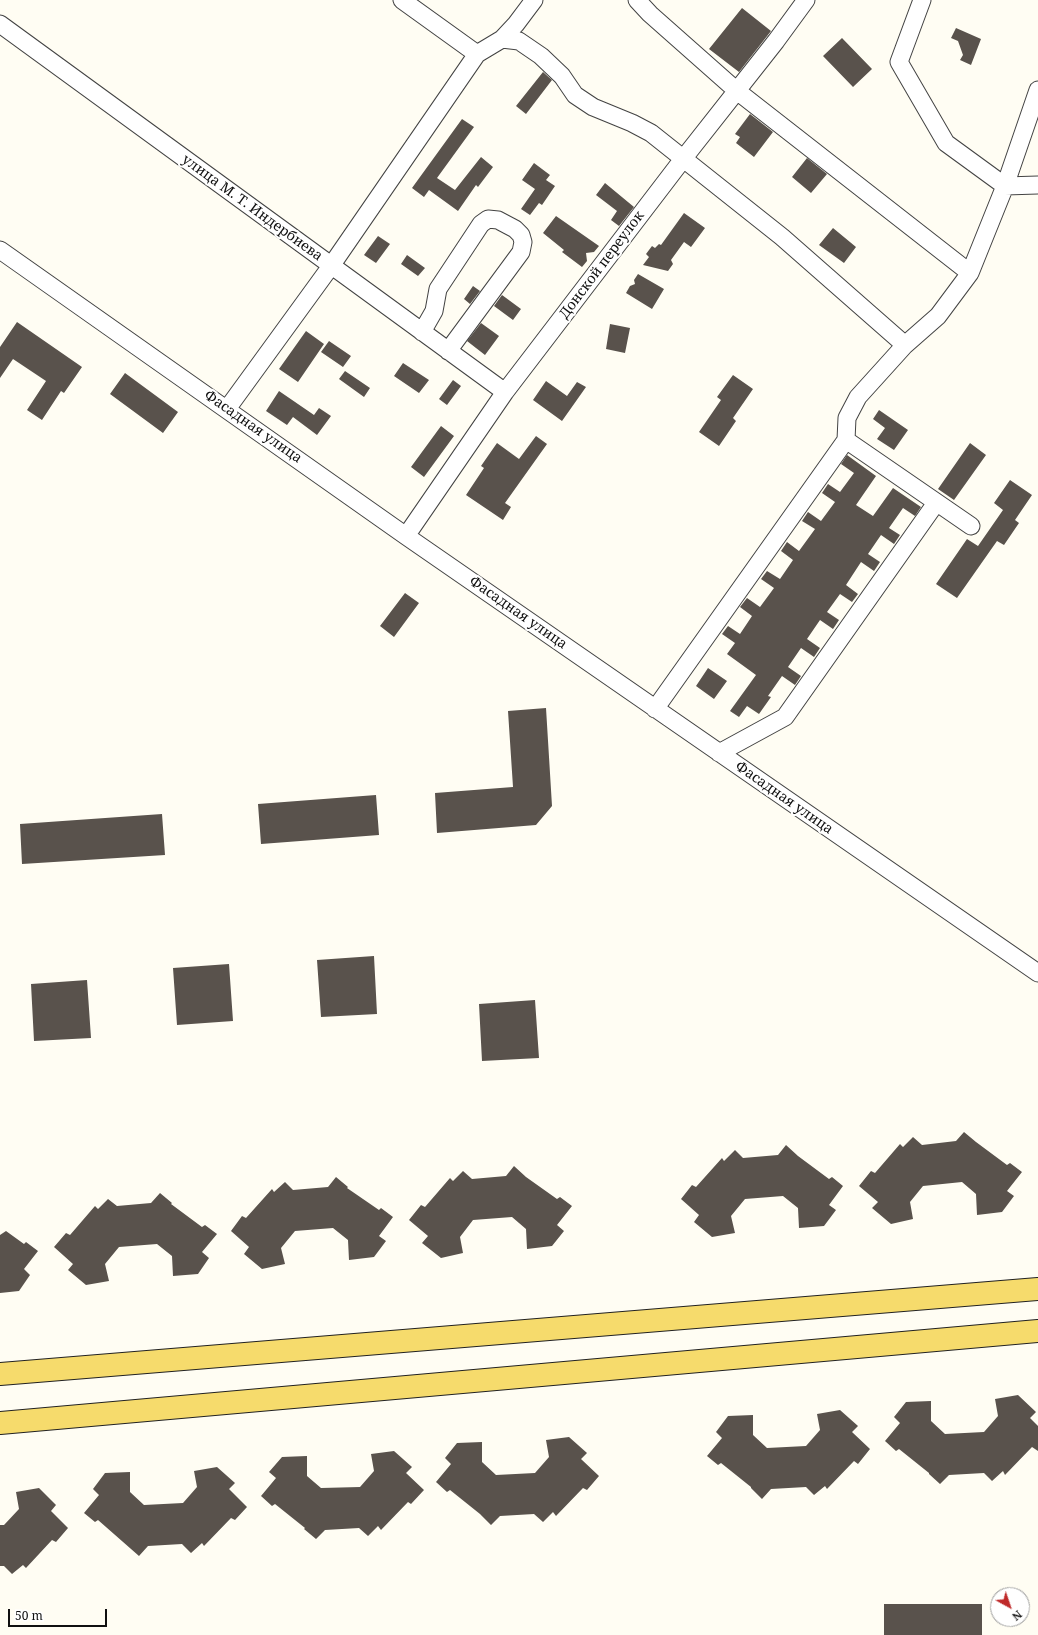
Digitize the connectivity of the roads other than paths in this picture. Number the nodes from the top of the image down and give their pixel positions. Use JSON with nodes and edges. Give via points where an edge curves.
{"nodes":[{"id":1,"x":402,"y":0,"type":"edge"},
{"id":2,"x":534,"y":0,"type":"edge"},
{"id":3,"x":637,"y":0,"type":"edge"},
{"id":4,"x":806,"y":0,"type":"edge"},
{"id":5,"x":922,"y":0,"type":"edge"},
{"id":6,"x":0,"y":24,"type":"edge"},
{"id":7,"x":502,"y":39,"type":"junction"},
{"id":8,"x":477,"y":54,"type":"junction"},
{"id":9,"x":1038,"y":90,"type":"edge"},
{"id":10,"x":736,"y":91,"type":"junction"},
{"id":11,"x":683,"y":159,"type":"junction"},
{"id":12,"x":1038,"y":185,"type":"edge"},
{"id":13,"x":1004,"y":186,"type":"junction"},
{"id":14,"x":0,"y":250,"type":"edge"},
{"id":15,"x":331,"y":266,"type":"junction"},
{"id":16,"x":970,"y":273,"type":"junction"},
{"id":17,"x":422,"y":332,"type":"junction"},
{"id":18,"x":906,"y":345,"type":"junction"},
{"id":19,"x":448,"y":351,"type":"junction"},
{"id":20,"x":505,"y":392,"type":"junction"},
{"id":21,"x":227,"y":409,"type":"junction"},
{"id":22,"x":846,"y":440,"type":"junction"},
{"id":23,"x":936,"y":503,"type":"junction"},
{"id":24,"x":971,"y":526,"type":"dead end"},
{"id":25,"x":406,"y":536,"type":"junction"},
{"id":26,"x":655,"y":709,"type":"junction"},
{"id":27,"x":719,"y":753,"type":"junction"},
{"id":28,"x":1038,"y":973,"type":"edge"},
{"id":29,"x":1038,"y":1289,"type":"edge"},
{"id":30,"x":1038,"y":1331,"type":"edge"},
{"id":31,"x":0,"y":1374,"type":"edge"},
{"id":32,"x":0,"y":1423,"type":"edge"}],
"edges":[{"from":1,"to":8,"type":"street"},
{"from":2,"to":7,"type":"street"},
{"from":3,"to":10,"type":"street"},
{"from":4,"to":10,"type":"street","name":"Донской переулок"},
{"from":5,"to":13,"type":"street","via":[[899,62],[946,143]]},
{"from":6,"to":15,"type":"street","name":"улица М. Т. Индербиева"},
{"from":7,"to":8,"type":"street"},
{"from":7,"to":11,"type":"street","via":[[519,41],[541,56],[562,76],[575,95],[593,107],[651,133]]},
{"from":8,"to":15,"type":"street"},
{"from":9,"to":13,"type":"street"},
{"from":10,"to":11,"type":"street","name":"Донской переулок"},
{"from":10,"to":16,"type":"street"},
{"from":11,"to":18,"type":"street","via":[[782,237]]},
{"from":11,"to":20,"type":"street","name":"Донской переулок"},
{"from":12,"to":13,"type":"street"},
{"from":13,"to":16,"type":"street"},
{"from":14,"to":21,"type":"street","name":"Фасадная улица"},
{"from":15,"to":17,"type":"street","name":"улица М. Т. Индербиева"},
{"from":15,"to":21,"type":"street"},
{"from":16,"to":18,"type":"street","via":[[938,316]]},
{"from":17,"to":19,"type":"street","name":"улица М. Т. Индербиева"},
{"from":17,"to":19,"type":"street","via":[[434,311],[438,289],[481,224],[488,219],[498,220],[514,229],[521,235],[521,252]]},
{"from":18,"to":22,"type":"street","via":[[858,397],[847,418]]},
{"from":19,"to":20,"type":"street","name":"улица М. Т. Индербиева"},
{"from":20,"to":25,"type":"street","name":"Донской переулок"},
{"from":21,"to":25,"type":"street","name":"Фасадная улица"},
{"from":22,"to":23,"type":"street"},
{"from":22,"to":26,"type":"street"},
{"from":23,"to":24,"type":"street"},
{"from":23,"to":27,"type":"street","via":[[785,717]]},
{"from":25,"to":26,"type":"street","name":"Фасадная улица"},
{"from":26,"to":27,"type":"street","name":"Фасадная улица"},
{"from":27,"to":28,"type":"street","name":"Фасадная улица"},
{"from":29,"to":31,"type":"main road"},
{"from":30,"to":32,"type":"main road"}]}
